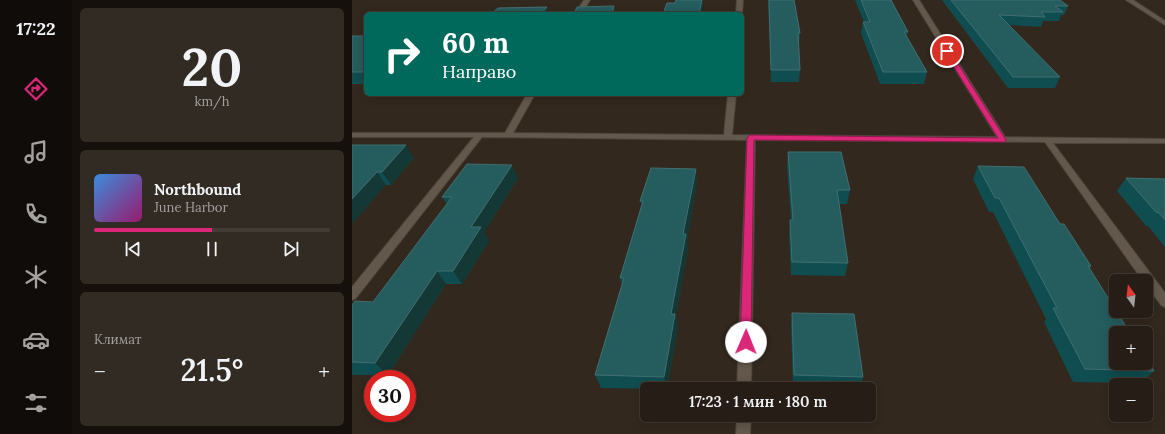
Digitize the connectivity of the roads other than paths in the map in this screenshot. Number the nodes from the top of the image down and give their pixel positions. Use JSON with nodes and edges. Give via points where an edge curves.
{"nodes":[{"id":1,"x":587,"y":0,"type":"edge"},
{"id":2,"x":740,"y":0,"type":"edge"},
{"id":3,"x":916,"y":0,"type":"edge"},
{"id":4,"x":1129,"y":0,"type":"edge"},
{"id":5,"x":579,"y":12,"type":"edge"},
{"id":6,"x":739,"y":12,"type":"edge"},
{"id":7,"x":1165,"y":23,"type":"edge"},
{"id":8,"x":530,"y":96,"type":"edge"},
{"id":9,"x":732,"y":96,"type":"edge"},
{"id":10,"x":480,"y":135,"type":"junction"},
{"id":11,"x":352,"y":136,"type":"edge"},
{"id":12,"x":507,"y":136,"type":"junction"},
{"id":13,"x":728,"y":137,"type":"junction"},
{"id":14,"x":750,"y":138,"type":"junction"},
{"id":15,"x":1003,"y":140,"type":"junction"},
{"id":16,"x":1047,"y":140,"type":"junction"},
{"id":17,"x":1165,"y":142,"type":"edge"},
{"id":18,"x":352,"y":295,"type":"edge"},
{"id":19,"x":1165,"y":302,"type":"edge"},
{"id":20,"x":744,"y":382,"type":"edge"},
{"id":21,"x":744,"y":422,"type":"edge"},
{"id":22,"x":743,"y":434,"type":"edge"}],
"edges":[{"from":1,"to":5,"type":"street"},
{"from":2,"to":6,"type":"street"},
{"from":3,"to":15,"type":"street"},
{"from":4,"to":7,"type":"street"},
{"from":8,"to":12,"type":"street"},
{"from":9,"to":13,"type":"street"},
{"from":10,"to":11,"type":"street"},
{"from":10,"to":12,"type":"street"},
{"from":10,"to":18,"type":"street"},
{"from":12,"to":13,"type":"street"},
{"from":13,"to":14,"type":"street"},
{"from":14,"to":15,"type":"street"},
{"from":14,"to":20,"type":"street"},
{"from":15,"to":16,"type":"street"},
{"from":16,"to":17,"type":"street"},
{"from":16,"to":19,"type":"street"},
{"from":21,"to":22,"type":"street"}]}
